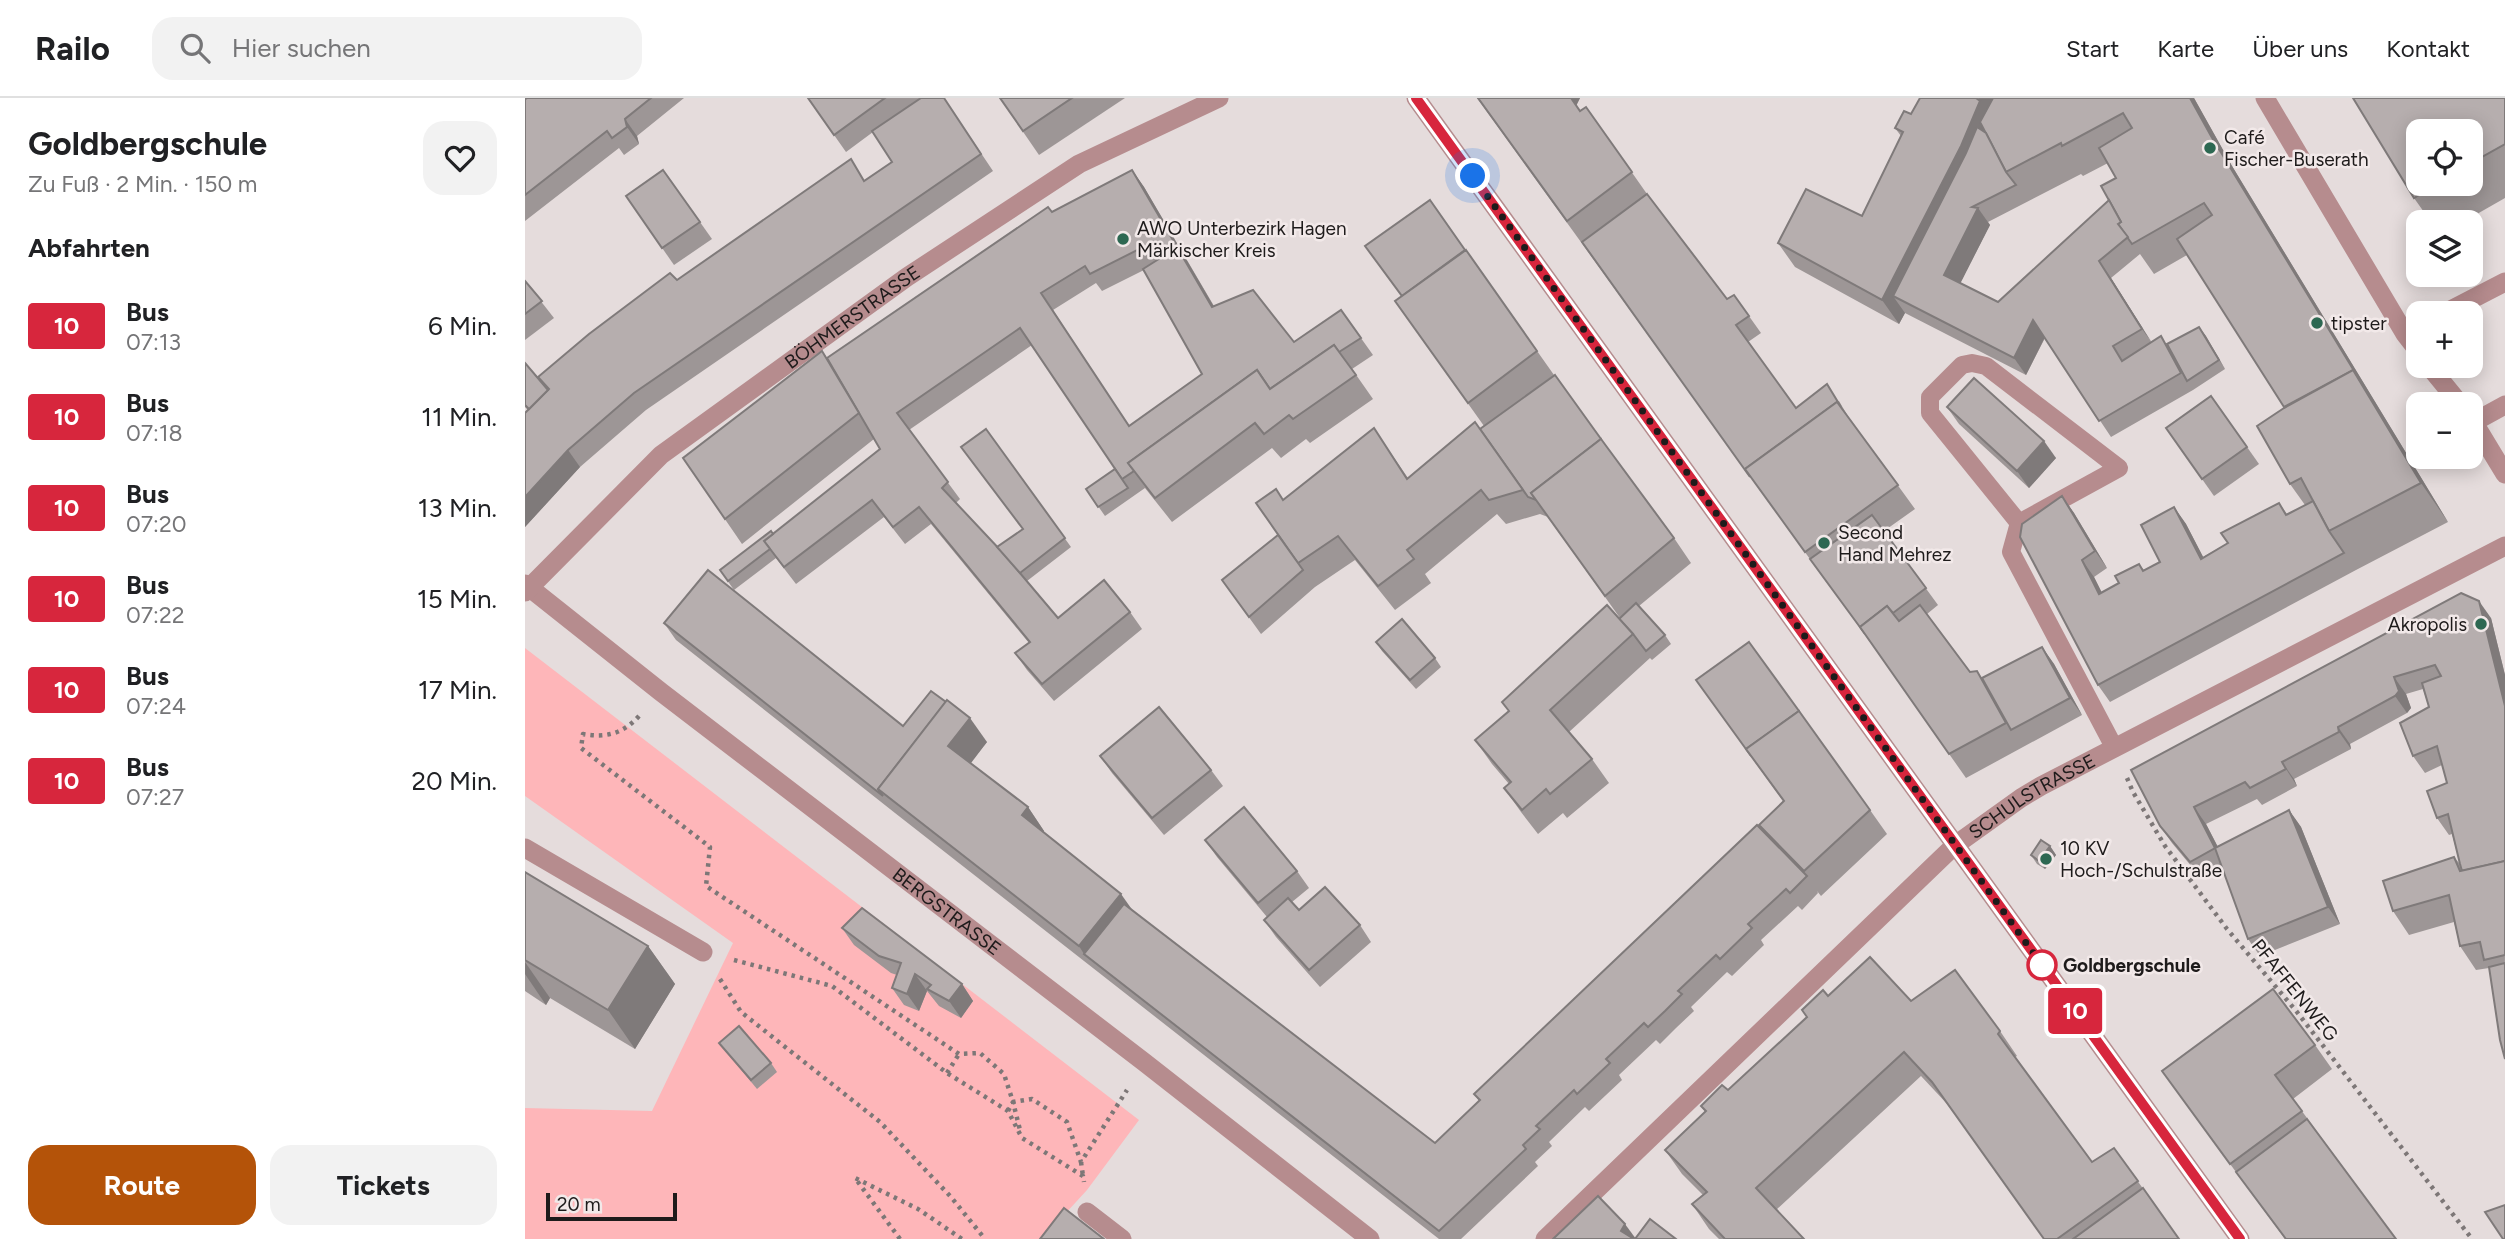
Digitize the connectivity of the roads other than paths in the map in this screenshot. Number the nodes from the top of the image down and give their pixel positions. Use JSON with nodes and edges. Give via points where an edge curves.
{"nodes":[{"id":1,"x":1219,"y":98,"type":"edge"},
{"id":2,"x":1416,"y":98,"type":"edge"},
{"id":3,"x":2265,"y":98,"type":"edge"},
{"id":4,"x":2505,"y":282,"type":"edge"},
{"id":5,"x":2468,"y":301,"type":"edge"},
{"id":6,"x":2406,"y":321,"type":"edge"},
{"id":7,"x":2439,"y":378,"type":"edge"},
{"id":8,"x":2451,"y":392,"type":"edge"},
{"id":9,"x":2505,"y":405,"type":"edge"},
{"id":10,"x":2483,"y":415,"type":"edge"},
{"id":11,"x":2483,"y":437,"type":"edge"},
{"id":12,"x":2505,"y":474,"type":"edge"},
{"id":13,"x":2019,"y":523,"type":"junction"},
{"id":14,"x":2505,"y":546,"type":"edge"},
{"id":15,"x":526,"y":588,"type":"edge"},
{"id":16,"x":2115,"y":747,"type":"junction"},
{"id":17,"x":1954,"y":846,"type":"junction"},
{"id":18,"x":525,"y":848,"type":"edge"},
{"id":19,"x":703,"y":951,"type":"road end"},
{"id":20,"x":1087,"y":1212,"type":"road end"},
{"id":21,"x":1122,"y":1239,"type":"edge"},
{"id":22,"x":1370,"y":1239,"type":"edge"},
{"id":23,"x":1545,"y":1239,"type":"edge"},
{"id":24,"x":2240,"y":1239,"type":"edge"}],
"edges":[{"from":1,"to":15,"type":"street","name":"BÖHMERSTRASSE","via":[[1079,164],[907,278],[661,455]]},
{"from":2,"to":17,"type":"street"},
{"from":3,"to":6,"type":"street"},
{"from":4,"to":5,"type":"street"},
{"from":7,"to":8,"type":"street"},
{"from":9,"to":10,"type":"street"},
{"from":11,"to":12,"type":"street"},
{"from":13,"to":13,"type":"lane","via":[[2119,468],[1986,366],[1962,365],[1930,397],[1930,413]]},
{"from":13,"to":16,"type":"lane","via":[[2011,552]]},
{"from":14,"to":16,"type":"street","name":"SCHULSTRASSE"},
{"from":15,"to":22,"type":"street","name":"BERGSTRASSE"},
{"from":16,"to":17,"type":"street","name":"SCHULSTRASSE","via":[[2021,798]]},
{"from":17,"to":23,"type":"street","name":"SCHULSTRASSE"},
{"from":17,"to":24,"type":"street"},
{"from":18,"to":19,"type":"street"},
{"from":20,"to":21,"type":"street"}]}
